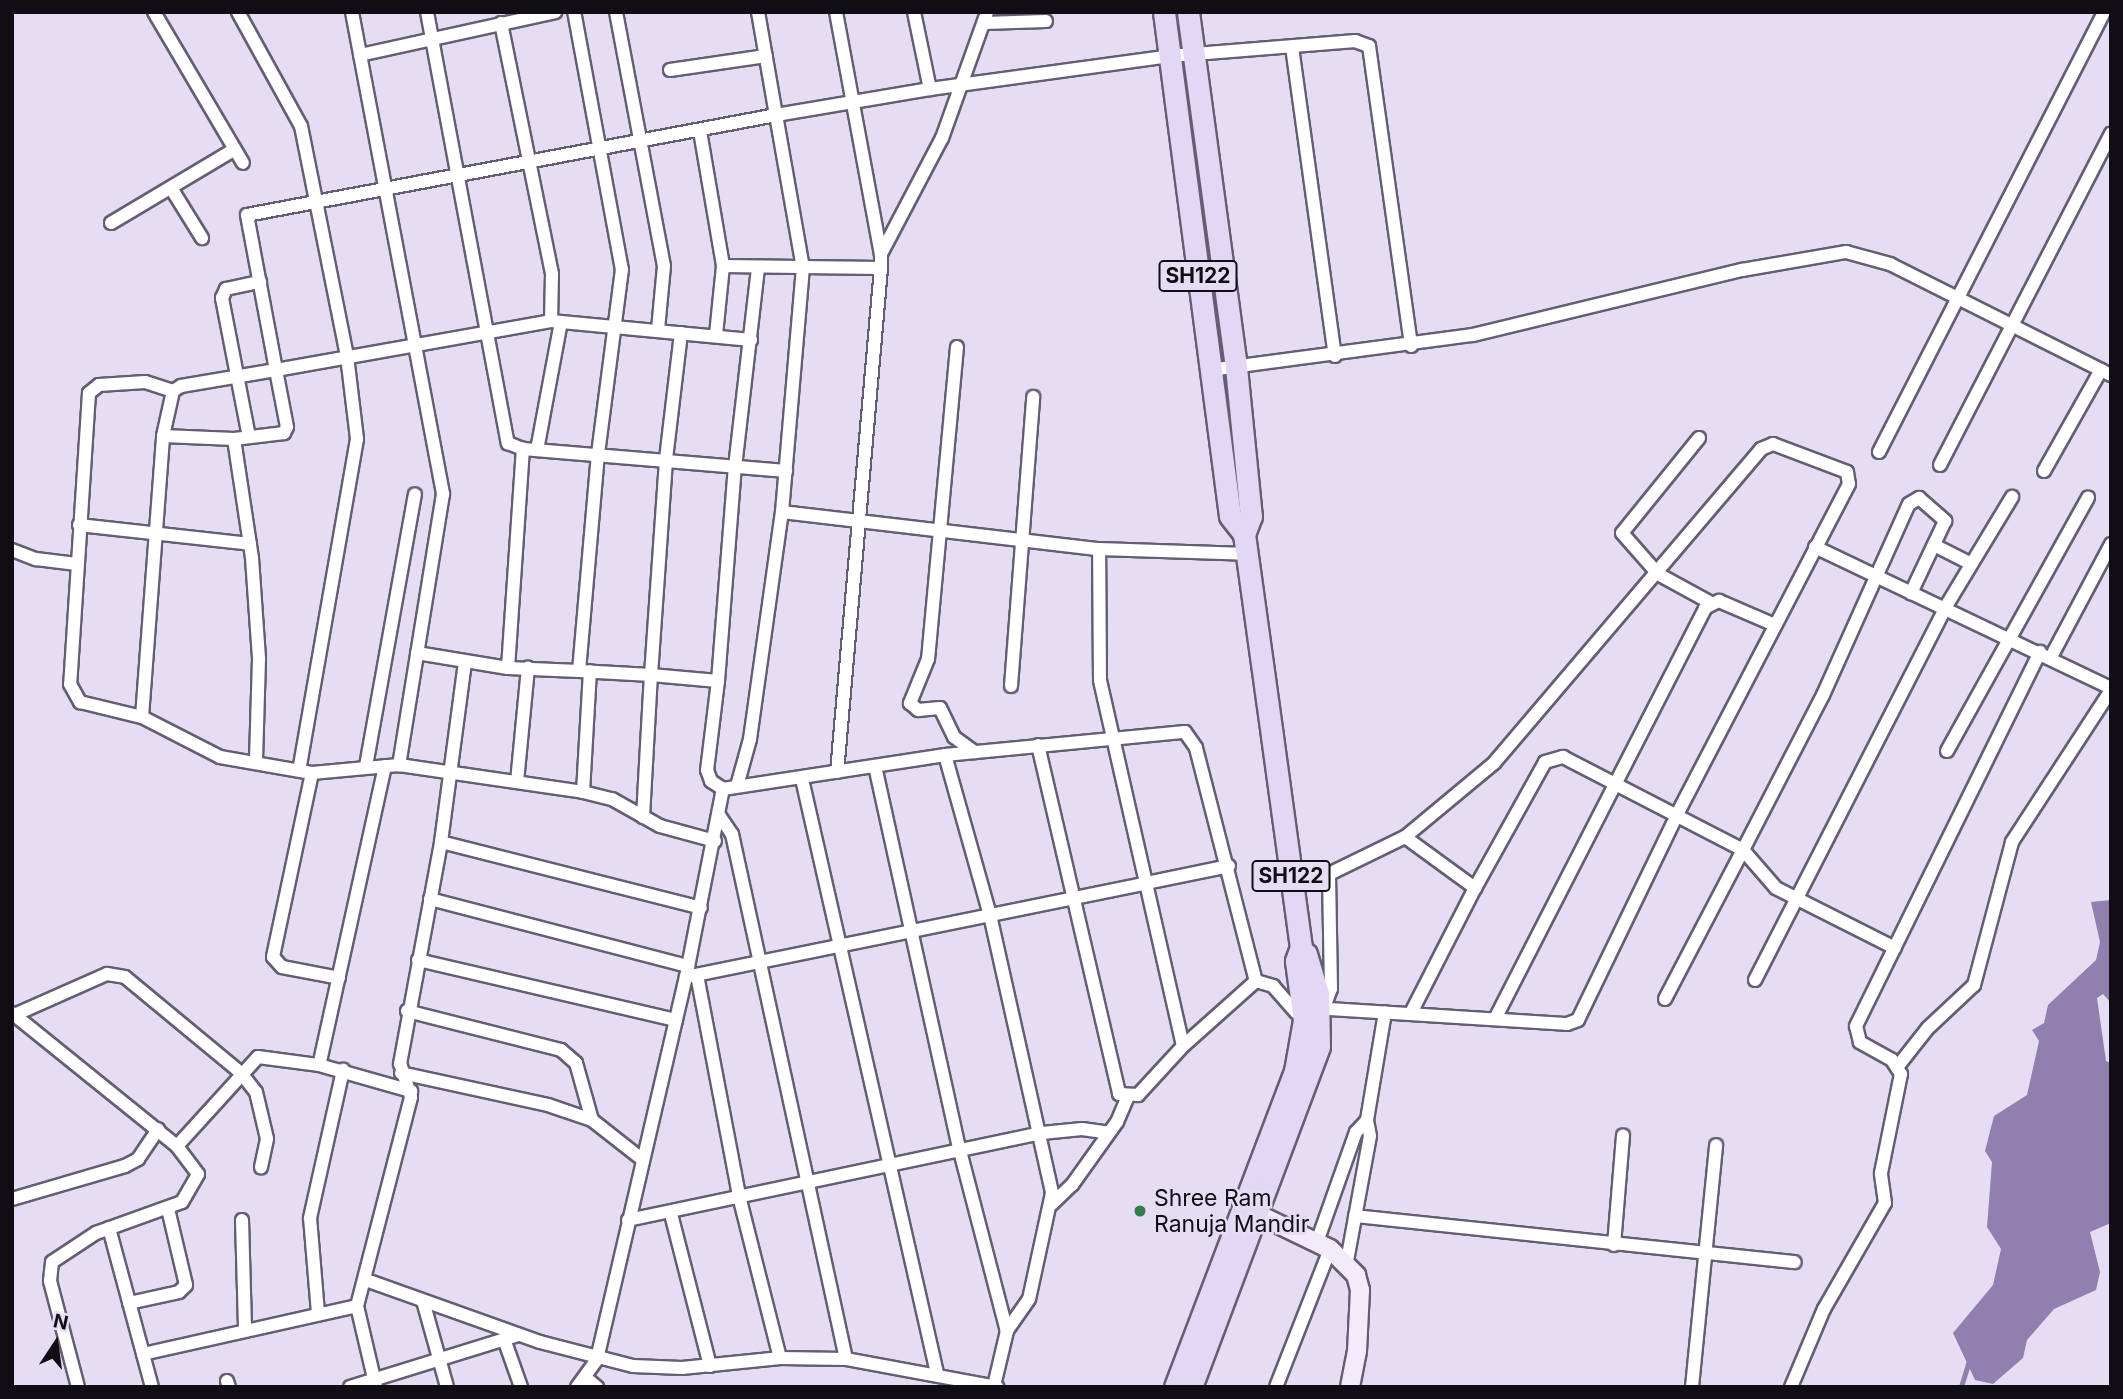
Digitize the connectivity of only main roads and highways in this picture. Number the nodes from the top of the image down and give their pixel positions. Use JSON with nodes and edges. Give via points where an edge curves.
{"nodes":[{"id":1,"x":1164,"y":12,"type":"edge"},
{"id":2,"x":1188,"y":12,"type":"edge"},
{"id":3,"x":1245,"y":544,"type":"junction"},
{"id":4,"x":1250,"y":1210,"type":"junction"},
{"id":5,"x":1175,"y":1387,"type":"edge"},
{"id":6,"x":1191,"y":1387,"type":"edge"}],
"edges":[{"from":1,"to":3,"type":"main road","number":"SH122","via":[[1230,516]]},
{"from":2,"to":3,"type":"main road","number":"SH122","via":[[1236,367],[1251,516]]},
{"from":3,"to":4,"type":"main road","number":"SH122","via":[[1301,947],[1310,959],[1317,1013],[1314,1064]]},
{"from":4,"to":5,"type":"main road","number":"SH122"},
{"from":4,"to":6,"type":"main road","number":"SH122"}]}
